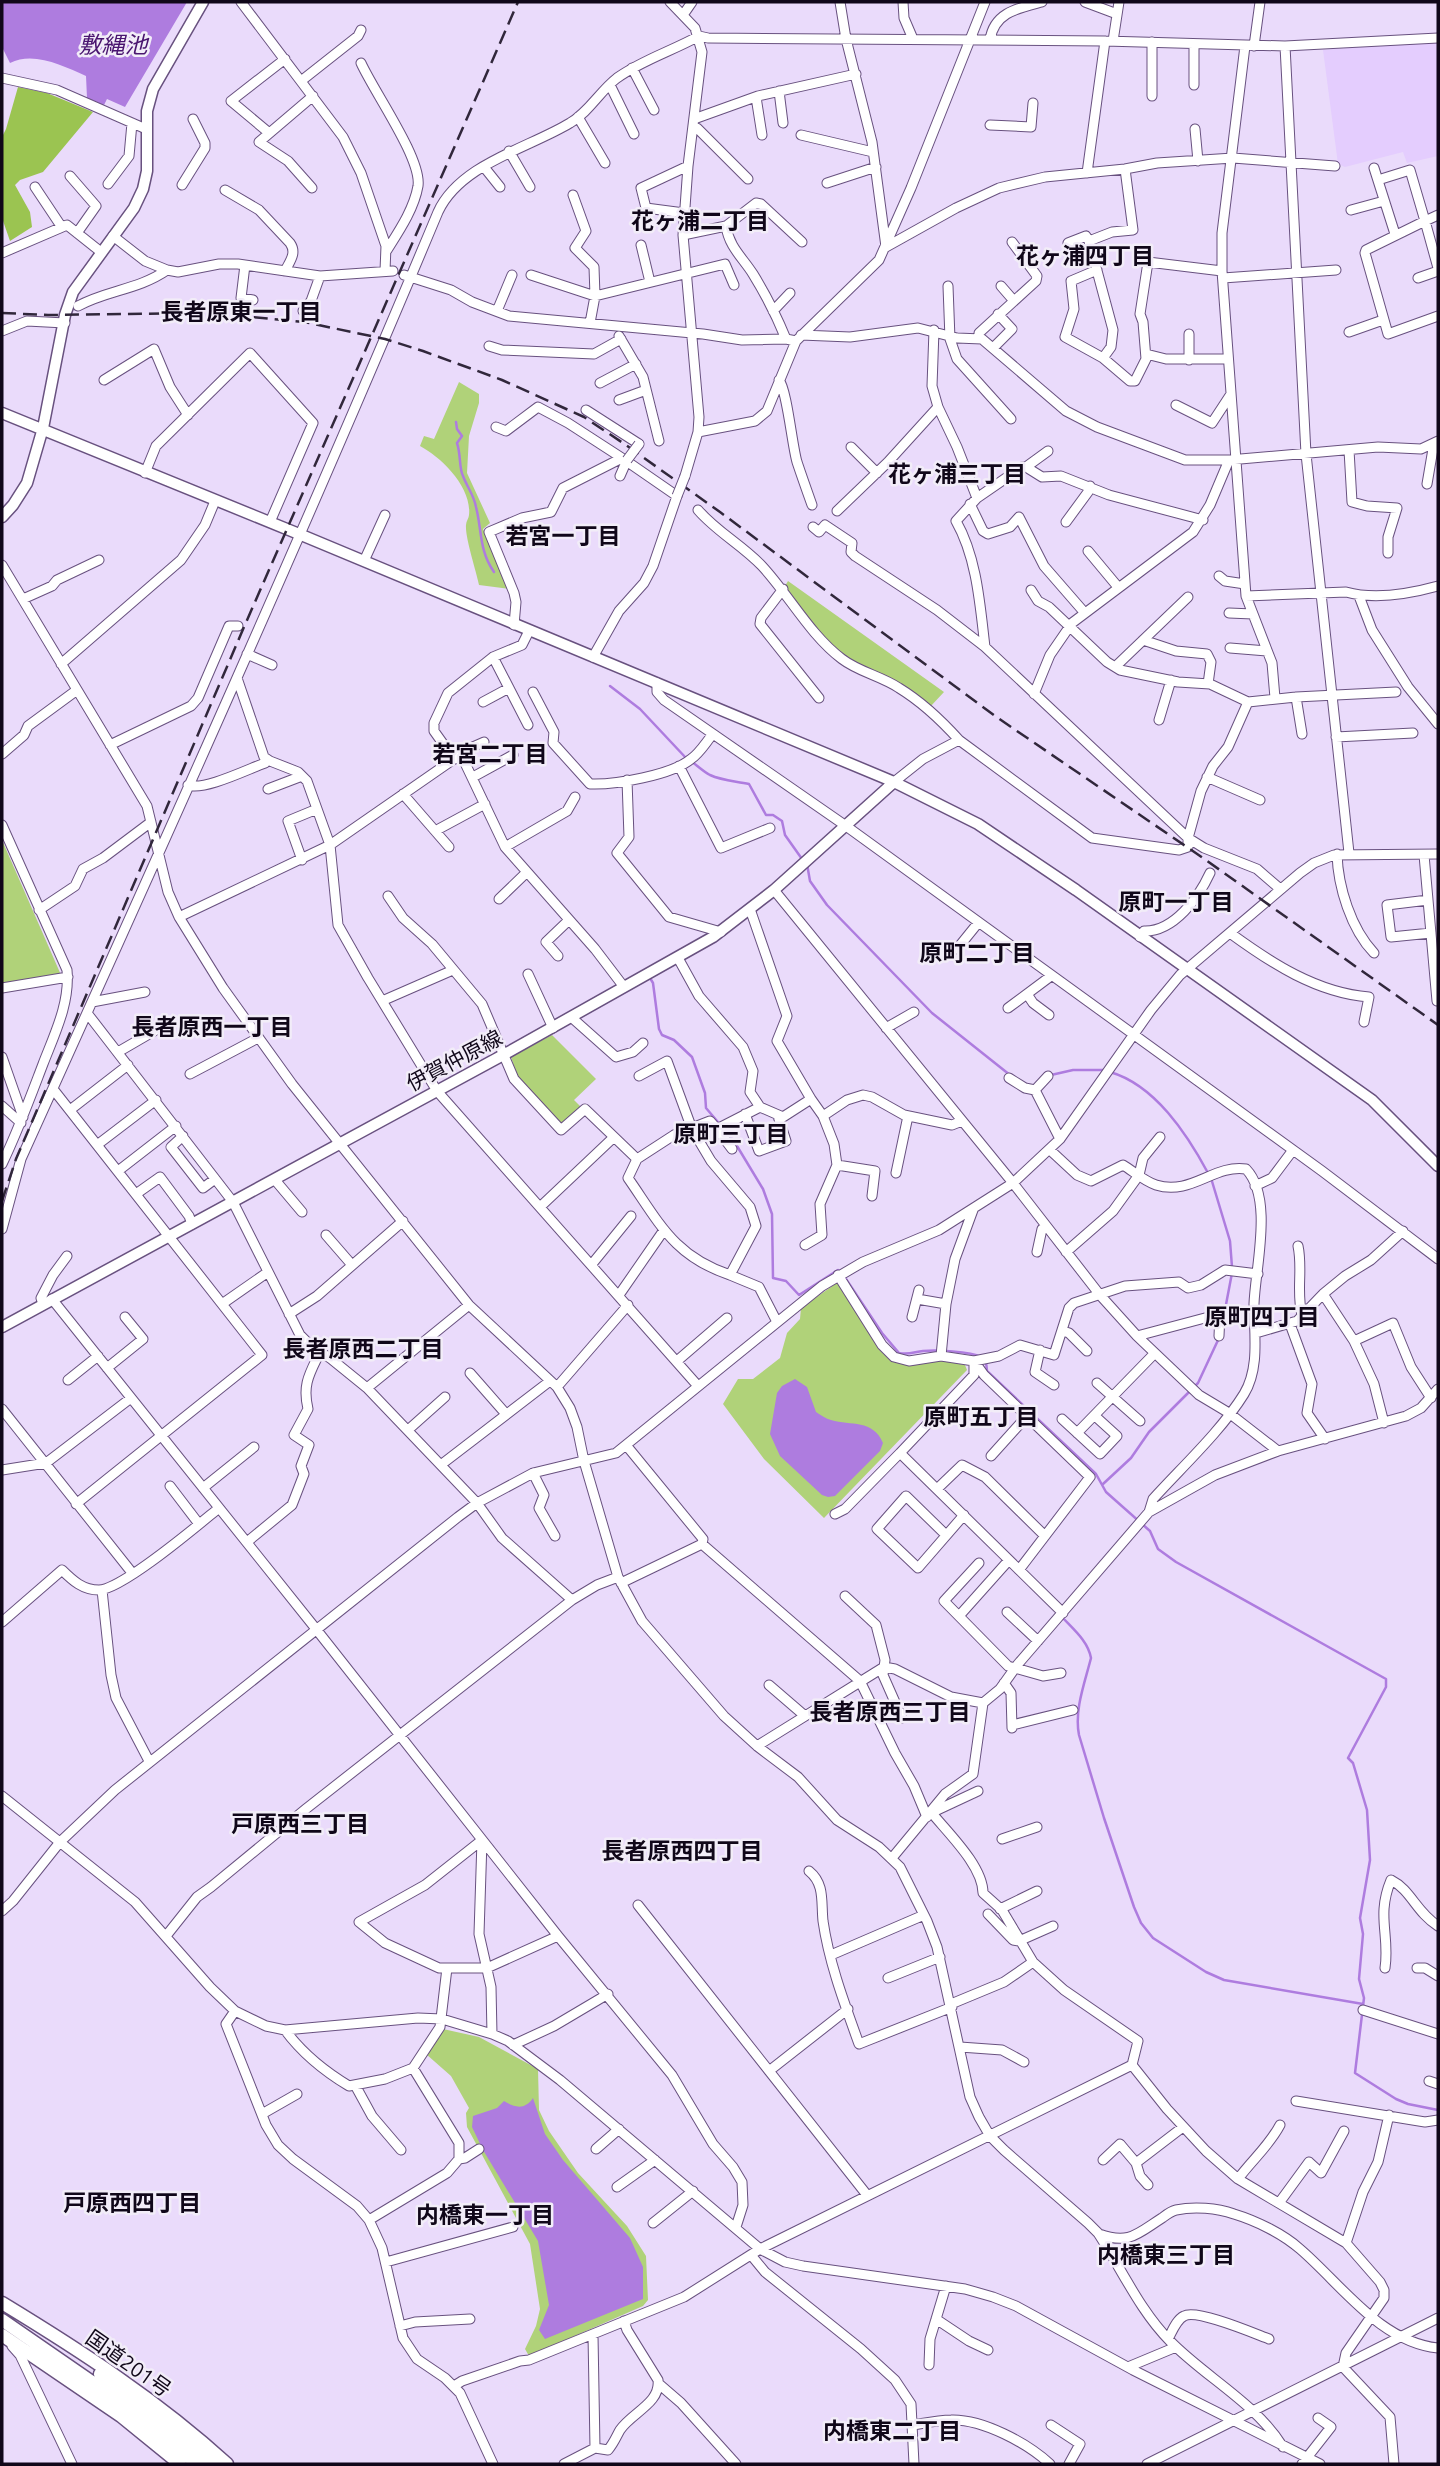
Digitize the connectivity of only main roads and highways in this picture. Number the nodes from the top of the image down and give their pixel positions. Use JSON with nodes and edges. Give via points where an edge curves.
{"nodes":[{"id":1,"x":203,"y":2,"type":"edge"},
{"id":2,"x":2,"y":413,"type":"edge"},
{"id":3,"x":43,"y":428,"type":"junction"},
{"id":4,"x":2,"y":517,"type":"edge"},
{"id":5,"x":894,"y":782,"type":"junction"},
{"id":6,"x":1438,"y":1166,"type":"edge"},
{"id":7,"x":2,"y":1326,"type":"edge"},
{"id":8,"x":2,"y":2306,"type":"edge"},
{"id":9,"x":2,"y":2320,"type":"edge"},
{"id":10,"x":2,"y":2337,"type":"edge"},
{"id":11,"x":180,"y":2464,"type":"edge"},
{"id":12,"x":197,"y":2464,"type":"edge"},
{"id":13,"x":211,"y":2464,"type":"edge"},
{"id":14,"x":227,"y":2464,"type":"edge"}],
"edges":[{"from":1,"to":3,"type":"main road","via":[[153,89],[147,111],[143,189],[73,292]]},
{"from":2,"to":3,"type":"main road"},
{"from":3,"to":4,"type":"main road","via":[[27,483]]},
{"from":3,"to":5,"type":"main road"},
{"from":5,"to":6,"type":"main road","via":[[978,824],[1187,969],[1372,1100]]},
{"from":5,"to":7,"type":"main road","name":"伊賀仲原線","via":[[721,932],[505,1055]]},
{"from":8,"to":13,"type":"highway","via":[[89,2366]]},
{"from":8,"to":14,"type":"highway","name":"国道201号","via":[[96,2361]]},
{"from":9,"to":12,"type":"highway","via":[[128,2407]]},
{"from":10,"to":11,"type":"highway","via":[[121,2416]]}]}
